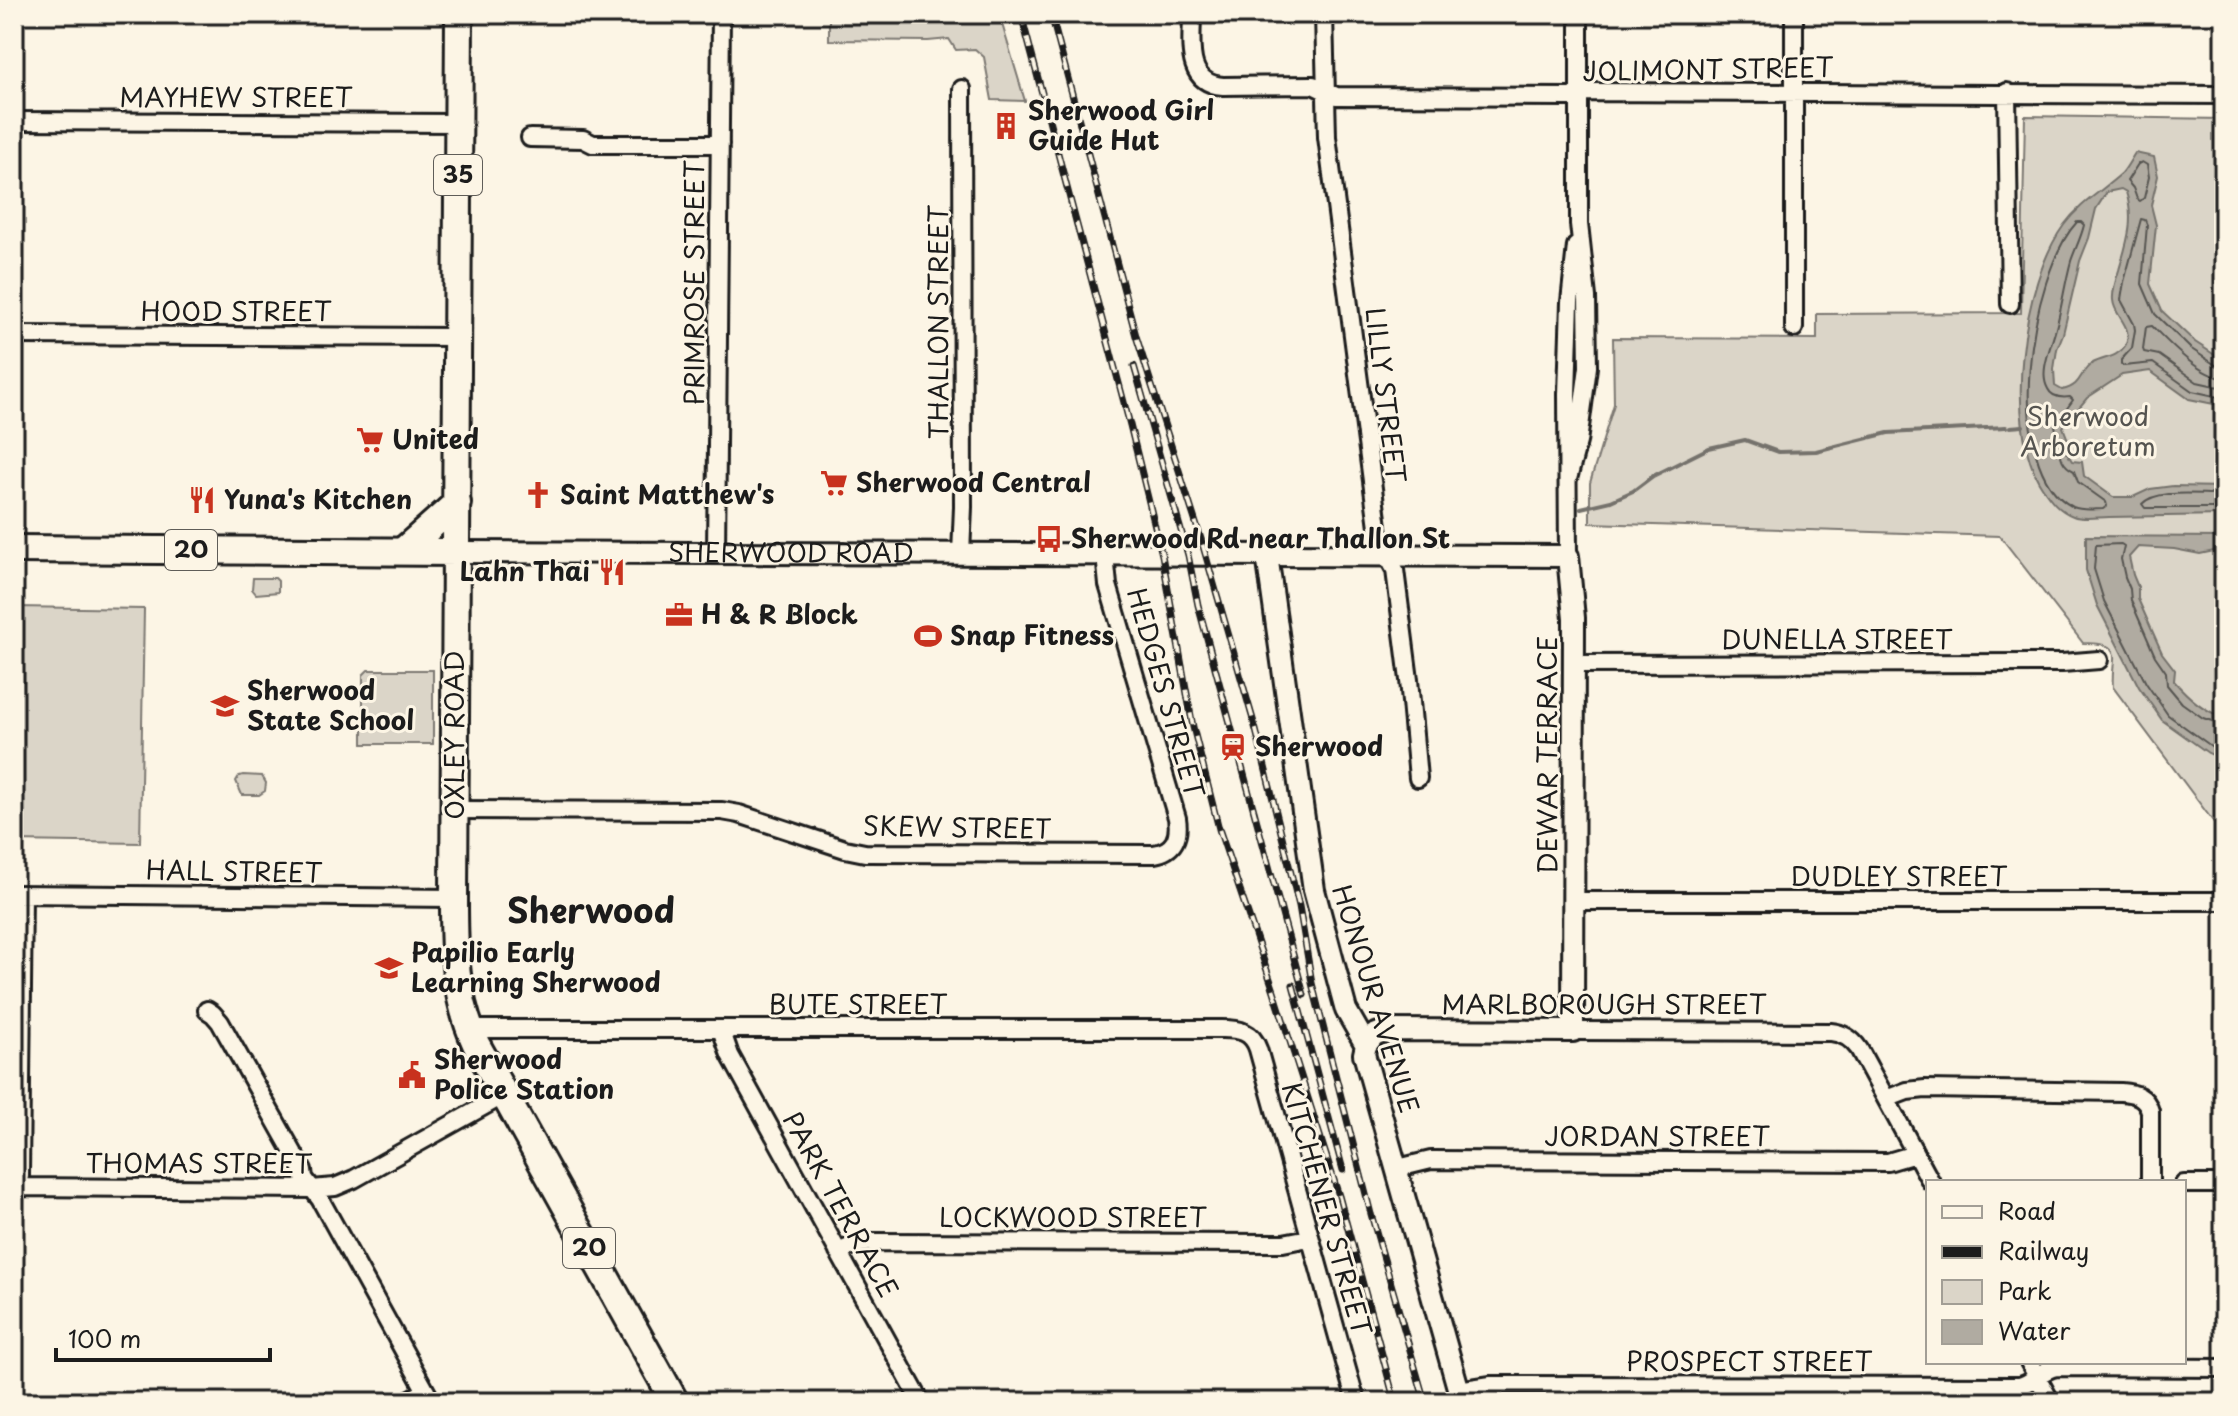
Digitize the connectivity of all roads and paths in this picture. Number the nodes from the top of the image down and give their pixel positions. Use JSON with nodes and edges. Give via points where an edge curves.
{"nodes":[{"id":1,"x":459,"y":14,"type":"edge"},
{"id":2,"x":721,"y":14,"type":"edge"},
{"id":3,"x":1192,"y":14,"type":"edge"},
{"id":4,"x":1324,"y":14,"type":"edge"},
{"id":5,"x":1579,"y":14,"type":"edge"},
{"id":6,"x":1794,"y":14,"type":"edge"},
{"id":7,"x":962,"y":89,"type":"dead end"},
{"id":8,"x":1324,"y":91,"type":"junction"},
{"id":9,"x":1794,"y":92,"type":"junction"},
{"id":10,"x":2007,"y":92,"type":"junction"},
{"id":11,"x":1579,"y":94,"type":"junction"},
{"id":12,"x":2224,"y":95,"type":"edge"},
{"id":13,"x":14,"y":121,"type":"edge"},
{"id":14,"x":458,"y":123,"type":"junction"},
{"id":15,"x":530,"y":138,"type":"dead end"},
{"id":16,"x":720,"y":144,"type":"junction"},
{"id":17,"x":2010,"y":304,"type":"dead end"},
{"id":18,"x":1794,"y":328,"type":"dead end"},
{"id":19,"x":14,"y":335,"type":"edge"},
{"id":20,"x":459,"y":337,"type":"junction"},
{"id":21,"x":457,"y":503,"type":"junction"},
{"id":22,"x":14,"y":549,"type":"edge"},
{"id":23,"x":403,"y":551,"type":"junction"},
{"id":24,"x":457,"y":552,"type":"junction"},
{"id":25,"x":716,"y":553,"type":"junction"},
{"id":26,"x":961,"y":554,"type":"junction"},
{"id":27,"x":1105,"y":555,"type":"junction"},
{"id":28,"x":1267,"y":555,"type":"junction"},
{"id":29,"x":1387,"y":556,"type":"junction"},
{"id":30,"x":1568,"y":556,"type":"junction"},
{"id":31,"x":2099,"y":660,"type":"dead end"},
{"id":32,"x":1574,"y":664,"type":"junction"},
{"id":33,"x":1418,"y":778,"type":"dead end"},
{"id":34,"x":454,"y":810,"type":"junction"},
{"id":35,"x":1174,"y":843,"type":"joint"},
{"id":36,"x":18,"y":894,"type":"edge"},
{"id":37,"x":454,"y":898,"type":"junction"},
{"id":38,"x":1573,"y":901,"type":"junction"},
{"id":39,"x":2224,"y":901,"type":"edge"},
{"id":40,"x":207,"y":1010,"type":"dead end"},
{"id":41,"x":469,"y":1029,"type":"junction"},
{"id":42,"x":721,"y":1029,"type":"junction"},
{"id":43,"x":1573,"y":1031,"type":"junction"},
{"id":44,"x":1245,"y":1032,"type":"joint"},
{"id":45,"x":1366,"y":1045,"type":"junction"},
{"id":46,"x":504,"y":1095,"type":"junction"},
{"id":47,"x":1886,"y":1099,"type":"junction"},
{"id":48,"x":1915,"y":1154,"type":"junction"},
{"id":49,"x":1398,"y":1168,"type":"junction"},
{"id":50,"x":1930,"y":1180,"type":"edge"},
{"id":51,"x":2150,"y":1180,"type":"edge"},
{"id":52,"x":2186,"y":1184,"type":"edge"},
{"id":53,"x":2224,"y":1184,"type":"edge"},
{"id":54,"x":15,"y":1189,"type":"edge"},
{"id":55,"x":312,"y":1189,"type":"junction"},
{"id":56,"x":1309,"y":1238,"type":"junction"},
{"id":57,"x":838,"y":1252,"type":"junction"},
{"id":58,"x":2224,"y":1368,"type":"edge"},
{"id":59,"x":2033,"y":1369,"type":"edge"},
{"id":60,"x":429,"y":1396,"type":"edge"},
{"id":61,"x":1460,"y":1396,"type":"edge"},
{"id":62,"x":14,"y":1401,"type":"edge"},
{"id":63,"x":112,"y":1402,"type":"edge"},
{"id":64,"x":405,"y":1402,"type":"edge"},
{"id":65,"x":675,"y":1402,"type":"edge"},
{"id":66,"x":921,"y":1402,"type":"edge"},
{"id":67,"x":1356,"y":1402,"type":"edge"},
{"id":68,"x":2051,"y":1402,"type":"edge"}],
"edges":[{"from":1,"to":14,"type":"main road","name":"OXLEY ROAD","number":"35"},
{"from":2,"to":16,"type":"street","name":"PRIMROSE STREET"},
{"from":3,"to":8,"type":"street","name":"JOLIMONT STREET","via":[[1192,59],[1199,76],[1210,83],[1313,85]]},
{"from":4,"to":8,"type":"street","name":"LILLY STREET"},
{"from":5,"to":11,"type":"street","name":"DEWAR TERRACE"},
{"from":6,"to":9,"type":"street"},
{"from":7,"to":26,"type":"street","name":"THALLON STREET"},
{"from":8,"to":11,"type":"street","name":"JOLIMONT STREET","via":[[1336,96]]},
{"from":8,"to":29,"type":"street","name":"LILLY STREET","via":[[1380,542]]},
{"from":9,"to":10,"type":"street","name":"JOLIMONT STREET"},
{"from":9,"to":11,"type":"street","name":"JOLIMONT STREET"},
{"from":9,"to":18,"type":"street"},
{"from":10,"to":12,"type":"street","name":"JOLIMONT STREET"},
{"from":10,"to":17,"type":"street"},
{"from":11,"to":30,"type":"street","name":"DEWAR TERRACE","via":[[1579,224],[1568,346]]},
{"from":13,"to":14,"type":"street","name":"MAYHEW STREET"},
{"from":14,"to":20,"type":"main road","name":"OXLEY ROAD","number":"35"},
{"from":15,"to":16,"type":"street","via":[[583,139],[593,144]]},
{"from":16,"to":25,"type":"street","name":"PRIMROSE STREET"},
{"from":19,"to":20,"type":"street","name":"HOOD STREET"},
{"from":20,"to":21,"type":"main road","name":"OXLEY ROAD","number":"35"},
{"from":21,"to":23,"type":"main road"},
{"from":21,"to":24,"type":"main road","name":"OXLEY ROAD","number":"35"},
{"from":22,"to":23,"type":"main road","name":"SHERWOOD ROAD","number":"20"},
{"from":23,"to":24,"type":"main road","name":"SHERWOOD ROAD","number":"20"},
{"from":24,"to":25,"type":"street","name":"SHERWOOD ROAD"},
{"from":24,"to":34,"type":"main road","name":"OXLEY ROAD","number":"20"},
{"from":25,"to":26,"type":"street","name":"SHERWOOD ROAD"},
{"from":26,"to":27,"type":"street","name":"SHERWOOD ROAD"},
{"from":27,"to":28,"type":"street","name":"SHERWOOD ROAD"},
{"from":27,"to":35,"type":"street","name":"HEDGES STREET","via":[[1108,585],[1177,818]]},
{"from":28,"to":29,"type":"street","name":"SHERWOOD ROAD"},
{"from":28,"to":45,"type":"street","name":"HONOUR AVENUE","via":[[1314,890],[1346,1010]]},
{"from":29,"to":30,"type":"street","name":"SHERWOOD ROAD"},
{"from":29,"to":33,"type":"street","name":"LILLY STREET","via":[[1395,570]]},
{"from":30,"to":32,"type":"street","name":"DEWAR TERRACE"},
{"from":31,"to":32,"type":"street","name":"DUNELLA STREET"},
{"from":32,"to":38,"type":"street","name":"DEWAR TERRACE"},
{"from":34,"to":35,"type":"street","name":"SKEW STREET","via":[[722,811],[865,853],[1154,854]]},
{"from":34,"to":37,"type":"main road","name":"OXLEY ROAD","number":"20"},
{"from":36,"to":37,"type":"street","name":"HALL STREET"},
{"from":36,"to":54,"type":"street","via":[[20,1176]]},
{"from":37,"to":41,"type":"main road","name":"OXLEY ROAD","number":"20","via":[[456,978]]},
{"from":38,"to":39,"type":"street","name":"DUDLEY STREET"},
{"from":38,"to":43,"type":"street","name":"DEWAR TERRACE"},
{"from":40,"to":55,"type":"street","via":[[220,1022]]},
{"from":41,"to":42,"type":"street","name":"BUTE STREET"},
{"from":41,"to":46,"type":"main road","name":"OXLEY ROAD","number":"20"},
{"from":42,"to":44,"type":"street","name":"BUTE STREET"},
{"from":42,"to":57,"type":"street","name":"PARK TERRACE","via":[[730,1055]]},
{"from":43,"to":45,"type":"street","name":"MARLBOROUGH STREET","via":[[1387,1030]]},
{"from":43,"to":47,"type":"street","name":"MARLBOROUGH STREET","via":[[1831,1032],[1856,1045]]},
{"from":44,"to":56,"type":"street","name":"KITCHENER STREET","via":[[1256,1042]]},
{"from":45,"to":49,"type":"street","name":"HONOUR AVENUE","via":[[1364,1054]]},
{"from":46,"to":55,"type":"street","name":"THOMAS STREET","via":[[354,1179]]},
{"from":46,"to":65,"type":"main road","name":"OXLEY ROAD","number":"20"},
{"from":47,"to":48,"type":"street"},
{"from":47,"to":51,"type":"street","via":[[1925,1089],[2137,1095],[2150,1111]]},
{"from":48,"to":49,"type":"street","name":"JORDAN STREET","via":[[1888,1162],[1431,1160]]},
{"from":48,"to":50,"type":"street"},
{"from":49,"to":61,"type":"street","name":"HONOUR AVENUE"},
{"from":52,"to":53,"type":"street"},
{"from":54,"to":55,"type":"street","name":"THOMAS STREET"},
{"from":55,"to":60,"type":"street"},
{"from":56,"to":57,"type":"street","name":"LOCKWOOD STREET","via":[[1283,1243],[871,1242]]},
{"from":56,"to":67,"type":"street","name":"KITCHENER STREET"},
{"from":57,"to":66,"type":"street","name":"PARK TERRACE"},
{"from":58,"to":59,"type":"street","name":"PROSPECT STREET"},
{"from":59,"to":61,"type":"street","name":"PROSPECT STREET","via":[[2028,1384],[2019,1386],[1491,1385]]},
{"from":59,"to":68,"type":"street"},
{"from":60,"to":64,"type":"street"},
{"from":62,"to":63,"type":"street"}]}
